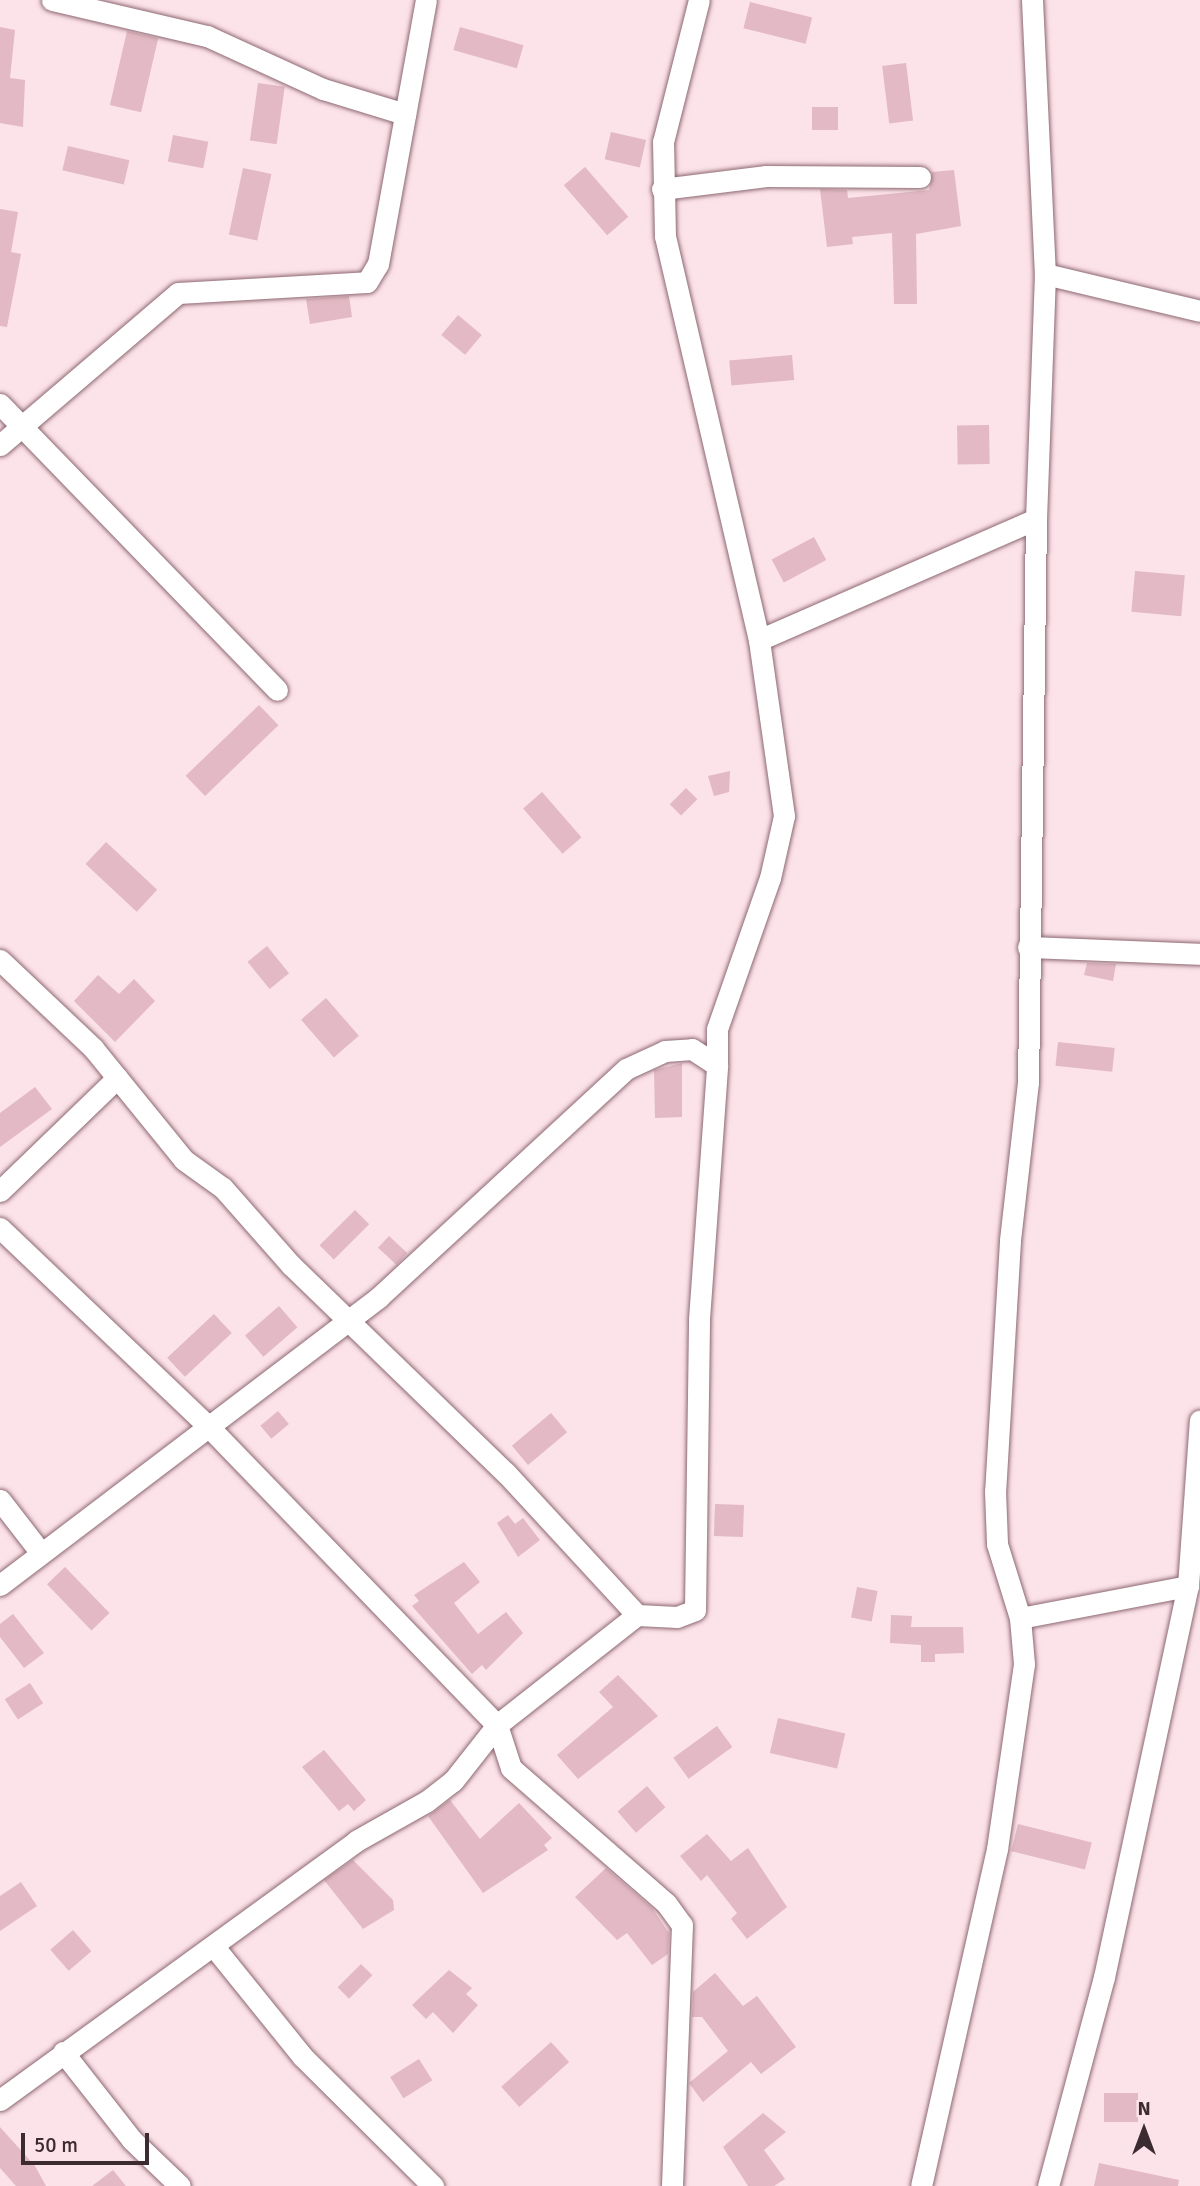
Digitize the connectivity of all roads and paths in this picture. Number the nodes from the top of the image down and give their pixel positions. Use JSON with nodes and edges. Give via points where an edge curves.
{"nodes":[{"id":1,"x":52,"y":0,"type":"edge"},
{"id":2,"x":426,"y":0,"type":"edge"},
{"id":3,"x":699,"y":0,"type":"edge"},
{"id":4,"x":1032,"y":0,"type":"edge"},
{"id":5,"x":405,"y":114,"type":"junction"},
{"id":6,"x":920,"y":177,"type":"dead end"},
{"id":7,"x":662,"y":189,"type":"junction"},
{"id":8,"x":1045,"y":274,"type":"junction"},
{"id":9,"x":1200,"y":311,"type":"edge"},
{"id":10,"x":0,"y":404,"type":"edge"},
{"id":11,"x":21,"y":426,"type":"junction"},
{"id":12,"x":0,"y":445,"type":"edge"},
{"id":13,"x":1036,"y":519,"type":"junction"},
{"id":14,"x":759,"y":640,"type":"junction"},
{"id":15,"x":277,"y":691,"type":"dead end"},
{"id":16,"x":1028,"y":947,"type":"junction"},
{"id":17,"x":1200,"y":954,"type":"edge"},
{"id":18,"x":0,"y":960,"type":"edge"},
{"id":19,"x":718,"y":1065,"type":"junction"},
{"id":20,"x":117,"y":1078,"type":"junction"},
{"id":21,"x":0,"y":1191,"type":"edge"},
{"id":22,"x":0,"y":1228,"type":"edge"},
{"id":23,"x":350,"y":1321,"type":"junction"},
{"id":24,"x":1200,"y":1420,"type":"edge"},
{"id":25,"x":210,"y":1428,"type":"junction"},
{"id":26,"x":0,"y":1500,"type":"edge"},
{"id":27,"x":41,"y":1553,"type":"junction"},
{"id":28,"x":0,"y":1585,"type":"edge"},
{"id":29,"x":1188,"y":1586,"type":"junction"},
{"id":30,"x":637,"y":1615,"type":"junction"},
{"id":31,"x":1020,"y":1618,"type":"junction"},
{"id":32,"x":497,"y":1725,"type":"junction"},
{"id":33,"x":215,"y":1948,"type":"junction"},
{"id":34,"x":63,"y":2052,"type":"junction"},
{"id":35,"x":0,"y":2100,"type":"edge"},
{"id":36,"x":180,"y":2186,"type":"edge"},
{"id":37,"x":433,"y":2186,"type":"edge"},
{"id":38,"x":671,"y":2186,"type":"edge"},
{"id":39,"x":921,"y":2186,"type":"edge"},
{"id":40,"x":1048,"y":2186,"type":"edge"}],
"edges":[{"from":1,"to":5,"type":"street","via":[[206,36],[323,89]]},
{"from":2,"to":5,"type":"street"},
{"from":3,"to":7,"type":"street","via":[[672,88]]},
{"from":4,"to":8,"type":"street"},
{"from":5,"to":11,"type":"street","via":[[378,264],[367,282],[178,293]]},
{"from":6,"to":7,"type":"street","via":[[766,176]]},
{"from":7,"to":14,"type":"street","via":[[687,337]]},
{"from":8,"to":9,"type":"street"},
{"from":8,"to":13,"type":"street"},
{"from":10,"to":11,"type":"street"},
{"from":11,"to":12,"type":"street"},
{"from":11,"to":15,"type":"street"},
{"from":13,"to":14,"type":"street"},
{"from":13,"to":16,"type":"street"},
{"from":14,"to":19,"type":"street","via":[[784,822],[718,1029]]},
{"from":16,"to":17,"type":"street"},
{"from":16,"to":31,"type":"street","via":[[1028,1082],[1010,1241],[995,1491],[997,1544]]},
{"from":18,"to":20,"type":"street","via":[[76,1030]]},
{"from":19,"to":23,"type":"street","via":[[692,1049],[665,1051],[626,1069]]},
{"from":19,"to":30,"type":"street","via":[[699,1319],[699,1594],[695,1610],[677,1617]]},
{"from":20,"to":21,"type":"street"},
{"from":20,"to":23,"type":"street","via":[[184,1160],[223,1188]]},
{"from":22,"to":25,"type":"street"},
{"from":23,"to":25,"type":"street"},
{"from":23,"to":30,"type":"street","via":[[506,1473]]},
{"from":24,"to":29,"type":"street"},
{"from":25,"to":27,"type":"street"},
{"from":25,"to":32,"type":"street"},
{"from":26,"to":27,"type":"street"},
{"from":27,"to":28,"type":"street"},
{"from":29,"to":31,"type":"street"},
{"from":29,"to":40,"type":"street","via":[[1104,1977]]},
{"from":30,"to":32,"type":"street"},
{"from":31,"to":39,"type":"street","via":[[1024,1664],[1018,1731]]},
{"from":32,"to":33,"type":"street","via":[[453,1781],[356,1841]]},
{"from":32,"to":38,"type":"street","via":[[511,1768],[666,1903],[682,1925]]},
{"from":33,"to":34,"type":"street"},
{"from":33,"to":37,"type":"street","via":[[302,2056]]},
{"from":34,"to":35,"type":"street"},
{"from":34,"to":36,"type":"street","via":[[132,2140]]}]}
